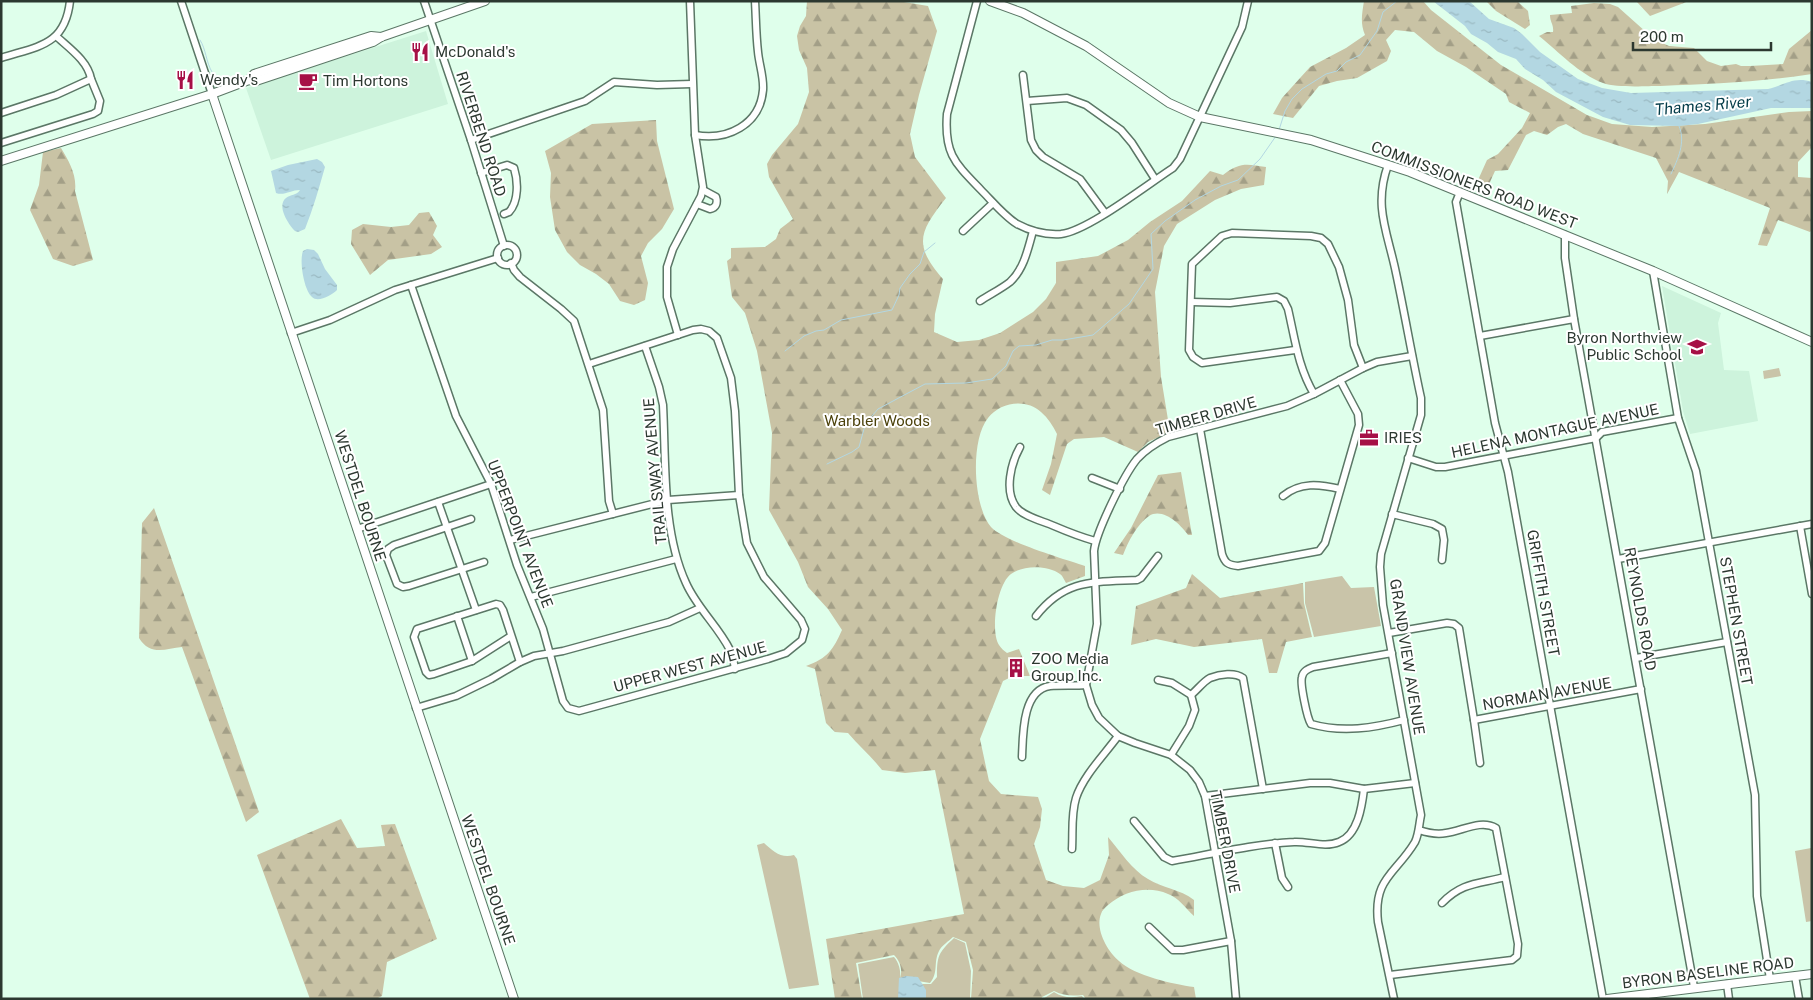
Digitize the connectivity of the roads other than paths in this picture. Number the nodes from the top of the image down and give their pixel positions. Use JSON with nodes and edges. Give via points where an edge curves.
{"nodes":[{"id":1,"x":70,"y":1,"type":"edge"},
{"id":2,"x":181,"y":1,"type":"edge"},
{"id":3,"x":424,"y":1,"type":"edge"},
{"id":4,"x":485,"y":1,"type":"edge"},
{"id":5,"x":690,"y":1,"type":"edge"},
{"id":6,"x":755,"y":1,"type":"edge"},
{"id":7,"x":976,"y":1,"type":"edge"},
{"id":8,"x":990,"y":1,"type":"edge"},
{"id":9,"x":1248,"y":1,"type":"edge"},
{"id":10,"x":431,"y":20,"type":"junction"},
{"id":11,"x":56,"y":36,"type":"junction"},
{"id":12,"x":1,"y":58,"type":"edge"},
{"id":13,"x":1024,"y":75,"type":"dead end"},
{"id":14,"x":91,"y":79,"type":"junction"},
{"id":15,"x":692,"y":84,"type":"junction"},
{"id":16,"x":212,"y":94,"type":"junction"},
{"id":17,"x":1027,"y":101,"type":"junction"},
{"id":18,"x":1,"y":113,"type":"edge"},
{"id":19,"x":1200,"y":117,"type":"junction"},
{"id":20,"x":695,"y":135,"type":"junction"},
{"id":21,"x":471,"y":140,"type":"junction"},
{"id":22,"x":1,"y":143,"type":"edge"},
{"id":23,"x":1,"y":161,"type":"edge"},
{"id":24,"x":1388,"y":165,"type":"junction"},
{"id":25,"x":481,"y":173,"type":"junction"},
{"id":26,"x":1155,"y":179,"type":"junction"},
{"id":27,"x":702,"y":190,"type":"junction"},
{"id":28,"x":1460,"y":192,"type":"junction"},
{"id":29,"x":993,"y":203,"type":"junction"},
{"id":30,"x":697,"y":204,"type":"junction"},
{"id":31,"x":1105,"y":213,"type":"junction"},
{"id":32,"x":504,"y":214,"type":"dead end"},
{"id":33,"x":964,"y":231,"type":"dead end"},
{"id":34,"x":1032,"y":231,"type":"junction"},
{"id":35,"x":1564,"y":236,"type":"junction"},
{"id":36,"x":504,"y":246,"type":"junction"},
{"id":37,"x":498,"y":258,"type":"junction"},
{"id":38,"x":511,"y":263,"type":"junction"},
{"id":39,"x":1653,"y":271,"type":"junction"},
{"id":40,"x":411,"y":285,"type":"junction"},
{"id":41,"x":980,"y":301,"type":"dead end"},
{"id":42,"x":1192,"y":302,"type":"junction"},
{"id":43,"x":1574,"y":319,"type":"junction"},
{"id":44,"x":291,"y":333,"type":"junction"},
{"id":45,"x":678,"y":335,"type":"junction"},
{"id":46,"x":1480,"y":336,"type":"junction"},
{"id":47,"x":1812,"y":342,"type":"edge"},
{"id":48,"x":645,"y":346,"type":"junction"},
{"id":49,"x":1295,"y":350,"type":"junction"},
{"id":50,"x":1412,"y":356,"type":"junction"},
{"id":51,"x":589,"y":364,"type":"junction"},
{"id":52,"x":1363,"y":368,"type":"junction"},
{"id":53,"x":1340,"y":380,"type":"junction"},
{"id":54,"x":1314,"y":394,"type":"junction"},
{"id":55,"x":1678,"y":418,"type":"junction"},
{"id":56,"x":1200,"y":429,"type":"junction"},
{"id":57,"x":1596,"y":438,"type":"junction"},
{"id":58,"x":1020,"y":447,"type":"dead end"},
{"id":59,"x":1503,"y":456,"type":"junction"},
{"id":60,"x":1408,"y":458,"type":"junction"},
{"id":61,"x":1092,"y":478,"type":"dead end"},
{"id":62,"x":491,"y":484,"type":"junction"},
{"id":63,"x":1120,"y":489,"type":"junction"},
{"id":64,"x":1340,"y":489,"type":"junction"},
{"id":65,"x":739,"y":496,"type":"junction"},
{"id":66,"x":1283,"y":496,"type":"dead end"},
{"id":67,"x":668,"y":500,"type":"junction"},
{"id":68,"x":438,"y":502,"type":"junction"},
{"id":69,"x":613,"y":514,"type":"junction"},
{"id":70,"x":1392,"y":514,"type":"junction"},
{"id":71,"x":471,"y":519,"type":"dead end"},
{"id":72,"x":1812,"y":524,"type":"edge"},
{"id":73,"x":1800,"y":526,"type":"junction"},
{"id":74,"x":447,"y":528,"type":"junction"},
{"id":75,"x":356,"y":529,"type":"junction"},
{"id":76,"x":510,"y":540,"type":"junction"},
{"id":77,"x":1095,"y":541,"type":"junction"},
{"id":78,"x":1708,"y":542,"type":"junction"},
{"id":79,"x":1158,"y":556,"type":"dead end"},
{"id":80,"x":676,"y":558,"type":"junction"},
{"id":81,"x":1618,"y":559,"type":"junction"},
{"id":82,"x":1442,"y":560,"type":"dead end"},
{"id":83,"x":484,"y":562,"type":"dead end"},
{"id":84,"x":462,"y":569,"type":"junction"},
{"id":85,"x":1095,"y":582,"type":"junction"},
{"id":86,"x":1812,"y":594,"type":"edge"},
{"id":87,"x":531,"y":597,"type":"junction"},
{"id":88,"x":700,"y":608,"type":"junction"},
{"id":89,"x":476,"y":610,"type":"junction"},
{"id":90,"x":457,"y":616,"type":"junction"},
{"id":91,"x":1036,"y":616,"type":"dead end"},
{"id":92,"x":1389,"y":633,"type":"junction"},
{"id":93,"x":511,"y":636,"type":"junction"},
{"id":94,"x":1727,"y":642,"type":"junction"},
{"id":95,"x":550,"y":653,"type":"junction"},
{"id":96,"x":1392,"y":653,"type":"junction"},
{"id":97,"x":1636,"y":658,"type":"junction"},
{"id":98,"x":472,"y":661,"type":"junction"},
{"id":99,"x":520,"y":662,"type":"junction"},
{"id":100,"x":735,"y":669,"type":"junction"},
{"id":101,"x":1158,"y":680,"type":"dead end"},
{"id":102,"x":1086,"y":686,"type":"junction"},
{"id":103,"x":1641,"y":689,"type":"junction"},
{"id":104,"x":1191,"y":695,"type":"junction"},
{"id":105,"x":1551,"y":706,"type":"junction"},
{"id":106,"x":416,"y":708,"type":"junction"},
{"id":107,"x":1404,"y":720,"type":"junction"},
{"id":108,"x":1474,"y":720,"type":"junction"},
{"id":109,"x":1118,"y":736,"type":"junction"},
{"id":110,"x":1171,"y":754,"type":"junction"},
{"id":111,"x":1022,"y":757,"type":"dead end"},
{"id":112,"x":1480,"y":763,"type":"dead end"},
{"id":113,"x":1414,"y":783,"type":"junction"},
{"id":114,"x":1263,"y":789,"type":"junction"},
{"id":115,"x":1364,"y":789,"type":"junction"},
{"id":116,"x":1205,"y":796,"type":"junction"},
{"id":117,"x":1134,"y":821,"type":"dead end"},
{"id":118,"x":1419,"y":830,"type":"junction"},
{"id":119,"x":1275,"y":843,"type":"junction"},
{"id":120,"x":1072,"y":849,"type":"dead end"},
{"id":121,"x":1215,"y":853,"type":"junction"},
{"id":122,"x":1505,"y":877,"type":"junction"},
{"id":123,"x":1288,"y":887,"type":"dead end"},
{"id":124,"x":1442,"y":903,"type":"dead end"},
{"id":125,"x":1149,"y":927,"type":"dead end"},
{"id":126,"x":1231,"y":941,"type":"junction"},
{"id":127,"x":1812,"y":974,"type":"edge"},
{"id":128,"x":1390,"y":975,"type":"junction"},
{"id":129,"x":1795,"y":976,"type":"junction"},
{"id":130,"x":1770,"y":979,"type":"junction"},
{"id":131,"x":1727,"y":984,"type":"junction"},
{"id":132,"x":1694,"y":987,"type":"junction"},
{"id":133,"x":514,"y":999,"type":"edge"},
{"id":134,"x":1236,"y":999,"type":"edge"},
{"id":135,"x":1394,"y":999,"type":"edge"},
{"id":136,"x":1603,"y":999,"type":"edge"},
{"id":137,"x":1608,"y":999,"type":"edge"},
{"id":138,"x":1730,"y":999,"type":"edge"},
{"id":139,"x":1799,"y":999,"type":"edge"}],
"edges":[{"from":1,"to":11,"type":"street","via":[[65,24]]},
{"from":2,"to":16,"type":"street","name":"WESTDEL BOURNE"},
{"from":3,"to":10,"type":"street","name":"RIVERBEND ROAD"},
{"from":4,"to":10,"type":"main road"},
{"from":5,"to":15,"type":"street"},
{"from":6,"to":20,"type":"street","via":[[763,89],[757,111],[750,121],[732,133]]},
{"from":7,"to":29,"type":"street","via":[[946,114],[945,131],[948,150],[959,167]]},
{"from":8,"to":19,"type":"main road","name":"COMMISSIONERS ROAD WEST","via":[[1023,13],[1086,46],[1169,103]]},
{"from":9,"to":19,"type":"street","via":[[1242,27]]},
{"from":10,"to":16,"type":"main road","via":[[254,74],[248,80]]},
{"from":10,"to":21,"type":"street","name":"RIVERBEND ROAD"},
{"from":11,"to":12,"type":"street","via":[[47,43]]},
{"from":11,"to":14,"type":"street","via":[[84,63]]},
{"from":13,"to":17,"type":"street"},
{"from":14,"to":18,"type":"street","via":[[56,95]]},
{"from":14,"to":22,"type":"street","via":[[100,102],[98,112]]},
{"from":15,"to":20,"type":"street"},
{"from":15,"to":21,"type":"street","via":[[614,82],[585,101]]},
{"from":16,"to":23,"type":"main road"},
{"from":16,"to":44,"type":"main road","name":"WESTDEL BOURNE"},
{"from":17,"to":26,"type":"street","via":[[1067,98],[1086,105],[1121,130]]},
{"from":17,"to":31,"type":"street","via":[[1031,140],[1036,150],[1080,179]]},
{"from":19,"to":24,"type":"main road","name":"COMMISSIONERS ROAD WEST","via":[[1311,140]]},
{"from":19,"to":26,"type":"street","via":[[1180,159],[1173,168]]},
{"from":20,"to":27,"type":"street"},
{"from":21,"to":25,"type":"street","name":"RIVERBEND ROAD"},
{"from":24,"to":28,"type":"main road","name":"COMMISSIONERS ROAD WEST"},
{"from":24,"to":50,"type":"street","name":"GRAND VIEW AVENUE","via":[[1381,192],[1382,217]]},
{"from":25,"to":32,"type":"street","via":[[507,164],[514,168],[517,184],[512,209]]},
{"from":25,"to":36,"type":"street","name":"RIVERBEND ROAD"},
{"from":26,"to":31,"type":"street"},
{"from":27,"to":30,"type":"street"},
{"from":27,"to":30,"type":"street","via":[[716,197],[716,207],[710,209]]},
{"from":28,"to":35,"type":"main road","name":"COMMISSIONERS ROAD WEST"},
{"from":28,"to":46,"type":"street","name":"GRIFFITH STREET","via":[[1456,202]]},
{"from":29,"to":33,"type":"street"},
{"from":29,"to":34,"type":"street","via":[[1016,223]]},
{"from":30,"to":45,"type":"street","via":[[672,249],[667,267],[667,297]]},
{"from":31,"to":34,"type":"street","via":[[1061,234]]},
{"from":34,"to":41,"type":"street","via":[[1025,259],[1015,276]]},
{"from":35,"to":39,"type":"main road","name":"COMMISSIONERS ROAD WEST"},
{"from":35,"to":43,"type":"street","name":"REYNOLDS ROAD","via":[[1564,258]]},
{"from":36,"to":37,"type":"street","via":[[499,250]]},
{"from":36,"to":38,"type":"street","via":[[516,250],[516,258]]},
{"from":37,"to":38,"type":"street","via":[[503,264]]},
{"from":37,"to":40,"type":"street"},
{"from":38,"to":51,"type":"street","via":[[520,277],[574,321]]},
{"from":39,"to":47,"type":"main road","name":"COMMISSIONERS ROAD WEST"},
{"from":39,"to":55,"type":"street","name":"STEPHEN STREET"},
{"from":40,"to":44,"type":"street"},
{"from":40,"to":62,"type":"street","name":"UPPERPOINT AVENUE","via":[[456,416]]},
{"from":42,"to":49,"type":"street","via":[[1224,304],[1277,297],[1288,309]]},
{"from":42,"to":49,"type":"street","via":[[1189,350],[1202,362]]},
{"from":42,"to":52,"type":"street","via":[[1192,264],[1222,236],[1248,233],[1321,238],[1328,244],[1339,267],[1348,300],[1354,346]]},
{"from":43,"to":46,"type":"street"},
{"from":43,"to":57,"type":"street","name":"REYNOLDS ROAD"},
{"from":44,"to":75,"type":"main road","name":"WESTDEL BOURNE"},
{"from":45,"to":48,"type":"street","name":"UPPER WEST AVENUE"},
{"from":45,"to":65,"type":"street","name":"UPPER WEST AVENUE","via":[[701,328],[717,338],[732,386]]},
{"from":46,"to":59,"type":"street","name":"GRIFFITH STREET"},
{"from":48,"to":51,"type":"street","name":"UPPER WEST AVENUE"},
{"from":48,"to":67,"type":"street","name":"TRAILSWAY AVENUE","via":[[664,405]]},
{"from":49,"to":54,"type":"street","via":[[1305,380]]},
{"from":50,"to":52,"type":"street","name":"TIMBER DRIVE"},
{"from":50,"to":60,"type":"street","name":"GRAND VIEW AVENUE","via":[[1421,398],[1421,415]]},
{"from":51,"to":69,"type":"street","via":[[603,410],[609,501]]},
{"from":52,"to":53,"type":"street","name":"TIMBER DRIVE"},
{"from":53,"to":54,"type":"street","name":"TIMBER DRIVE"},
{"from":53,"to":64,"type":"street","via":[[1358,414],[1359,425]]},
{"from":54,"to":56,"type":"street","name":"TIMBER DRIVE","via":[[1287,406]]},
{"from":55,"to":57,"type":"street","name":"HELENA MONTAGUE AVENUE","via":[[1602,432]]},
{"from":55,"to":78,"type":"street","name":"STEPHEN STREET","via":[[1696,471]]},
{"from":56,"to":63,"type":"street","name":"TIMBER DRIVE","via":[[1168,437],[1152,445],[1136,460]]},
{"from":56,"to":64,"type":"street","via":[[1222,554],[1230,566],[1319,551],[1325,543]]},
{"from":57,"to":59,"type":"street","name":"HELENA MONTAGUE AVENUE"},
{"from":57,"to":81,"type":"street","name":"REYNOLDS ROAD"},
{"from":58,"to":77,"type":"street","via":[[1010,477],[1010,495],[1016,508],[1081,538]]},
{"from":59,"to":60,"type":"street","name":"HELENA MONTAGUE AVENUE","via":[[1436,467]]},
{"from":59,"to":105,"type":"street","name":"GRIFFITH STREET"},
{"from":60,"to":70,"type":"street","name":"GRAND VIEW AVENUE"},
{"from":61,"to":63,"type":"street"},
{"from":62,"to":68,"type":"street"},
{"from":62,"to":76,"type":"street","name":"UPPERPOINT AVENUE"},
{"from":63,"to":77,"type":"street","name":"TIMBER DRIVE"},
{"from":64,"to":66,"type":"street","via":[[1322,484],[1304,486],[1291,489]]},
{"from":65,"to":67,"type":"street"},
{"from":65,"to":100,"type":"street","name":"UPPER WEST AVENUE","via":[[748,543],[764,577],[805,629],[802,640],[786,653]]},
{"from":67,"to":69,"type":"street"},
{"from":67,"to":80,"type":"street","name":"TRAILSWAY AVENUE"},
{"from":68,"to":74,"type":"street"},
{"from":68,"to":75,"type":"street"},
{"from":69,"to":76,"type":"street"},
{"from":70,"to":82,"type":"street","via":[[1442,529]]},
{"from":70,"to":92,"type":"street","name":"GRAND VIEW AVENUE","via":[[1380,568]]},
{"from":71,"to":74,"type":"street"},
{"from":72,"to":73,"type":"street"},
{"from":73,"to":78,"type":"street"},
{"from":73,"to":86,"type":"street"},
{"from":74,"to":84,"type":"street"},
{"from":74,"to":84,"type":"street","via":[[394,545],[386,555],[397,584],[403,587]]},
{"from":75,"to":106,"type":"main road","name":"WESTDEL BOURNE"},
{"from":76,"to":87,"type":"street","name":"UPPERPOINT AVENUE"},
{"from":77,"to":85,"type":"street","name":"TIMBER DRIVE"},
{"from":78,"to":81,"type":"street"},
{"from":78,"to":94,"type":"street","name":"STEPHEN STREET"},
{"from":79,"to":85,"type":"street","via":[[1137,580]]},
{"from":80,"to":87,"type":"street"},
{"from":80,"to":88,"type":"street","name":"TRAILSWAY AVENUE"},
{"from":81,"to":97,"type":"street","name":"REYNOLDS ROAD"},
{"from":83,"to":84,"type":"street"},
{"from":84,"to":89,"type":"street"},
{"from":85,"to":91,"type":"street","via":[[1079,584],[1064,591]]},
{"from":85,"to":102,"type":"street","name":"TIMBER DRIVE","via":[[1097,624]]},
{"from":87,"to":95,"type":"street","name":"UPPERPOINT AVENUE"},
{"from":88,"to":95,"type":"street","via":[[669,622]]},
{"from":88,"to":100,"type":"street","name":"TRAILSWAY AVENUE","via":[[722,637]]},
{"from":89,"to":90,"type":"street"},
{"from":89,"to":93,"type":"street","via":[[500,605]]},
{"from":90,"to":98,"type":"street"},
{"from":90,"to":98,"type":"street","via":[[418,629],[414,637],[429,674]]},
{"from":92,"to":96,"type":"street","name":"GRAND VIEW AVENUE"},
{"from":92,"to":108,"type":"street","name":"NORMAN AVENUE","via":[[1447,623],[1459,628]]},
{"from":93,"to":98,"type":"street"},
{"from":93,"to":99,"type":"street"},
{"from":94,"to":97,"type":"street"},
{"from":94,"to":130,"type":"street","name":"STEPHEN STREET","via":[[1755,795],[1757,896]]},
{"from":95,"to":99,"type":"street"},
{"from":95,"to":100,"type":"street","name":"UPPER WEST AVENUE","via":[[563,701],[568,708],[578,711]]},
{"from":96,"to":107,"type":"street","name":"GRAND VIEW AVENUE"},
{"from":96,"to":107,"type":"street","via":[[1306,671],[1301,678],[1307,718],[1311,724],[1321,727],[1360,729]]},
{"from":97,"to":103,"type":"street","name":"REYNOLDS ROAD"},
{"from":99,"to":106,"type":"street","via":[[456,696]]},
{"from":101,"to":104,"type":"street","via":[[1172,683]]},
{"from":102,"to":109,"type":"street","name":"TIMBER DRIVE","via":[[1099,718]]},
{"from":102,"to":111,"type":"street","via":[[1039,689],[1027,708]]},
{"from":103,"to":105,"type":"street","name":"NORMAN AVENUE"},
{"from":103,"to":132,"type":"street","name":"REYNOLDS ROAD"},
{"from":104,"to":110,"type":"street","via":[[1195,710]]},
{"from":104,"to":114,"type":"street","via":[[1209,678],[1238,674],[1243,678]]},
{"from":105,"to":108,"type":"street","name":"NORMAN AVENUE"},
{"from":105,"to":136,"type":"street","name":"GRIFFITH STREET"},
{"from":106,"to":133,"type":"main road","name":"WESTDEL BOURNE"},
{"from":107,"to":113,"type":"street","name":"GRAND VIEW AVENUE"},
{"from":108,"to":112,"type":"street"},
{"from":109,"to":110,"type":"street","name":"TIMBER DRIVE"},
{"from":109,"to":120,"type":"street","via":[[1076,797]]},
{"from":110,"to":116,"type":"street","name":"TIMBER DRIVE","via":[[1190,770]]},
{"from":113,"to":115,"type":"street"},
{"from":113,"to":118,"type":"street","name":"GRAND VIEW AVENUE","via":[[1420,815]]},
{"from":114,"to":115,"type":"street","via":[[1330,783]]},
{"from":114,"to":116,"type":"street"},
{"from":115,"to":119,"type":"street","via":[[1356,826],[1339,843]]},
{"from":116,"to":121,"type":"street","name":"TIMBER DRIVE"},
{"from":117,"to":121,"type":"street","via":[[1164,857],[1172,861]]},
{"from":118,"to":122,"type":"street","via":[[1430,834],[1446,833],[1490,824],[1496,828]]},
{"from":118,"to":128,"type":"street","via":[[1415,841],[1380,890],[1378,899],[1378,922]]},
{"from":119,"to":121,"type":"street"},
{"from":119,"to":123,"type":"street","via":[[1282,878]]},
{"from":121,"to":126,"type":"street","name":"TIMBER DRIVE"},
{"from":122,"to":124,"type":"street","via":[[1467,885]]},
{"from":122,"to":128,"type":"street","via":[[1518,944],[1517,956],[1512,960]]},
{"from":125,"to":126,"type":"street","via":[[1172,950]]},
{"from":126,"to":134,"type":"street","name":"TIMBER DRIVE"},
{"from":127,"to":129,"type":"main road","name":"BYRON BASELINE ROAD"},
{"from":128,"to":135,"type":"street"},
{"from":129,"to":130,"type":"main road","name":"BYRON BASELINE ROAD"},
{"from":129,"to":139,"type":"street"},
{"from":130,"to":131,"type":"main road","name":"BYRON BASELINE ROAD"},
{"from":131,"to":132,"type":"main road","name":"BYRON BASELINE ROAD"},
{"from":131,"to":138,"type":"street"},
{"from":132,"to":137,"type":"main road","name":"BYRON BASELINE ROAD"}]}
